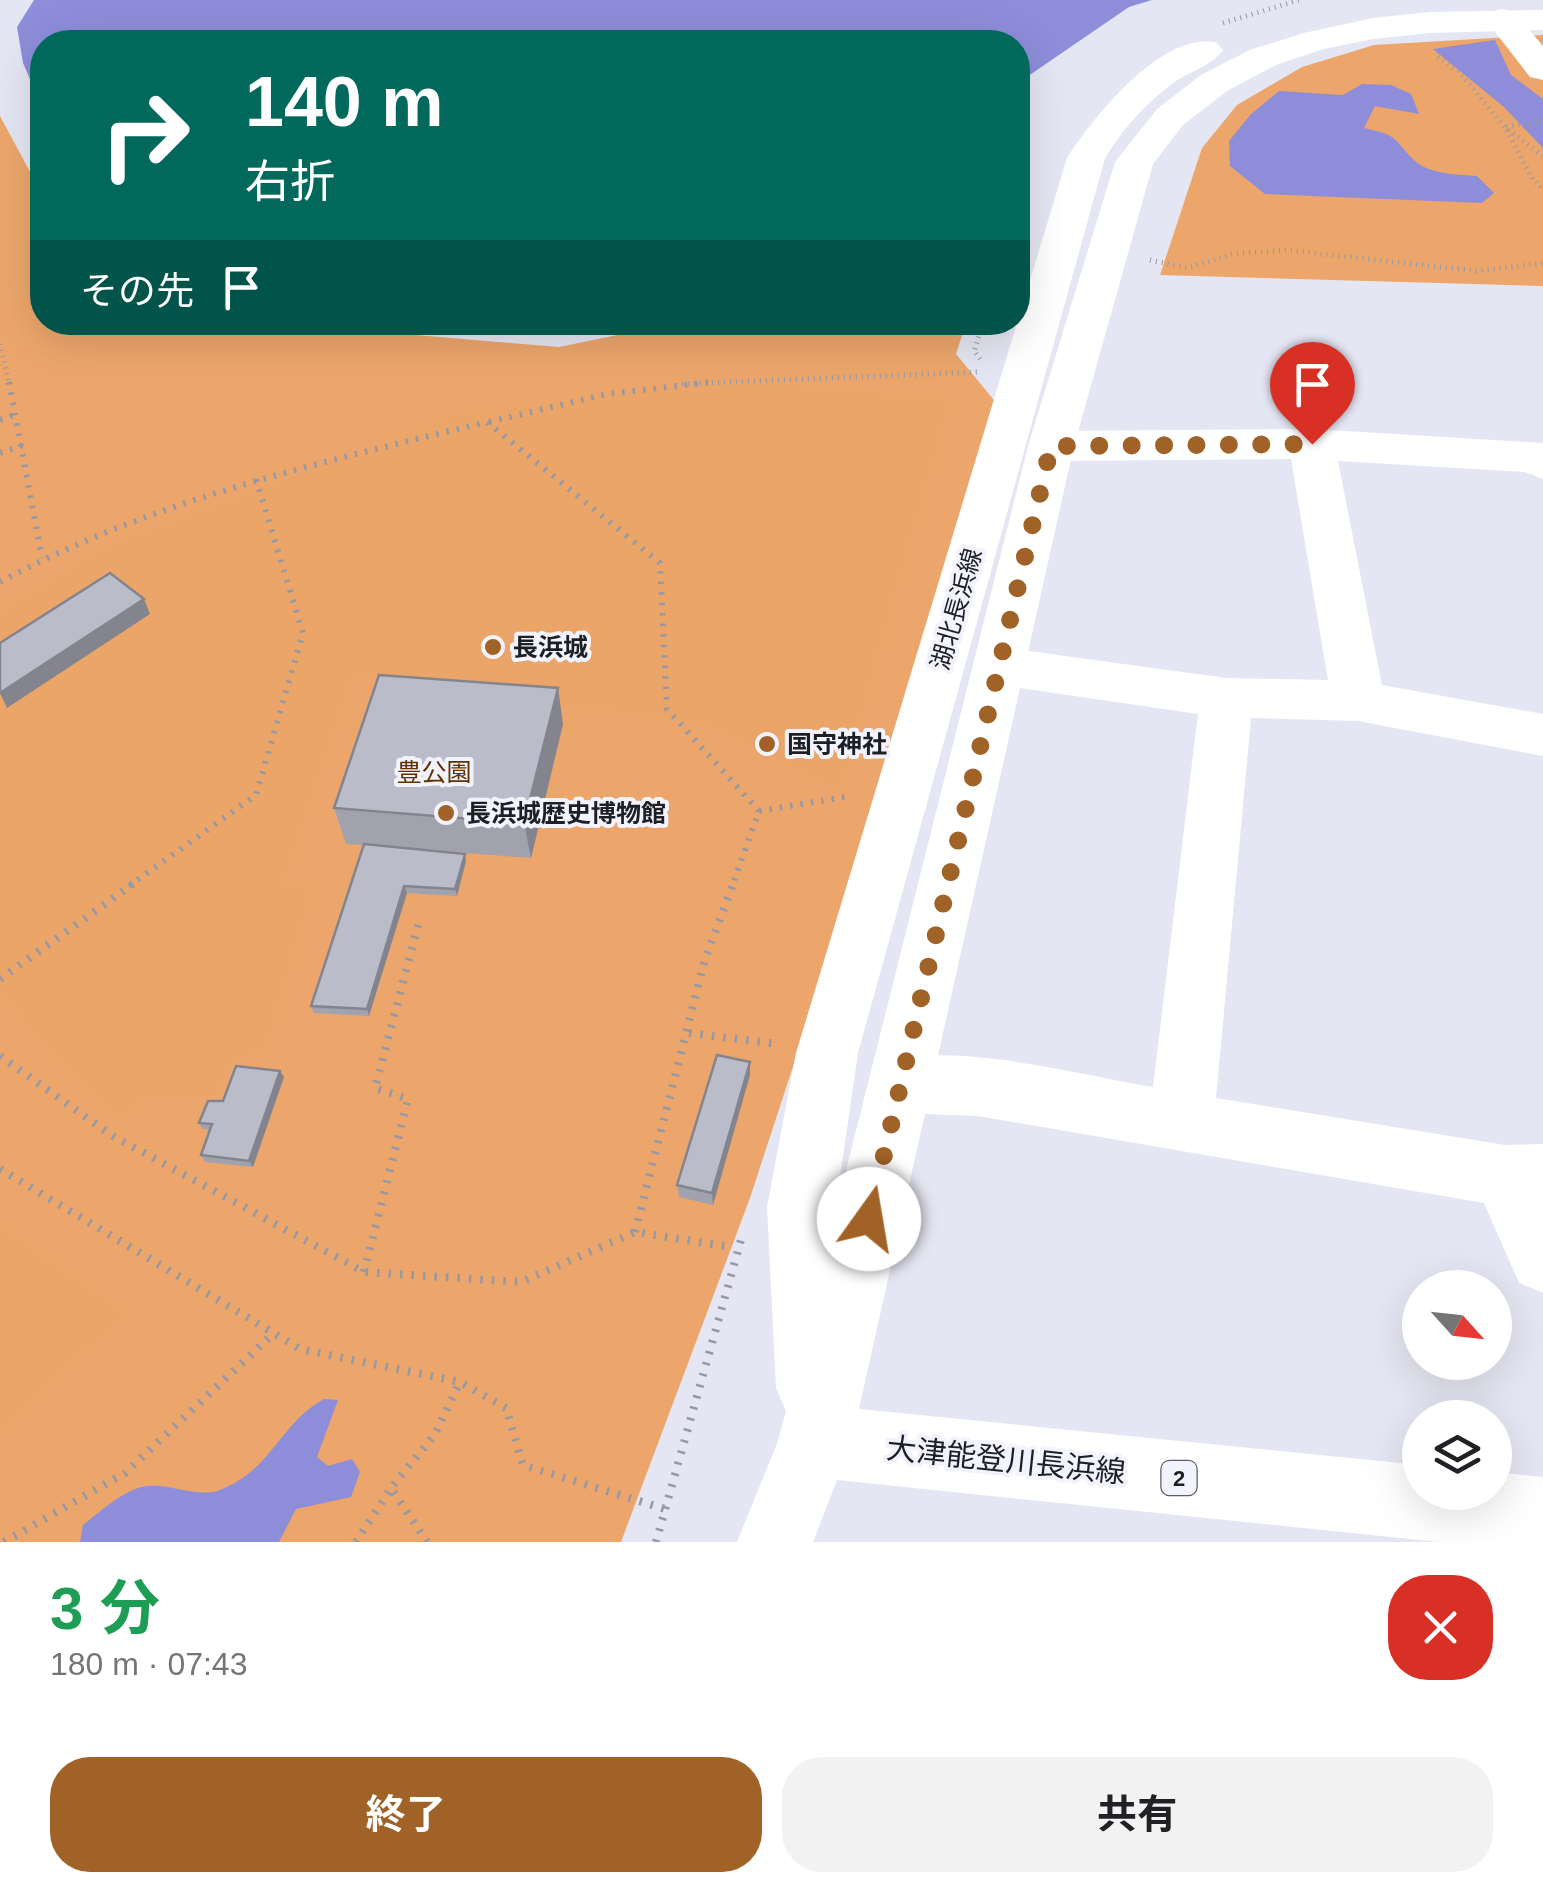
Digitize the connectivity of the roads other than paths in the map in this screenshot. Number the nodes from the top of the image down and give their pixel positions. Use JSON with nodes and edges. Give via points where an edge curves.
{"nodes":[{"id":1,"x":1404,"y":12,"type":"edge"},
{"id":2,"x":1523,"y":20,"type":"edge"},
{"id":3,"x":1543,"y":68,"type":"edge"},
{"id":4,"x":1312,"y":444,"type":"junction"},
{"id":5,"x":1051,"y":446,"type":"junction"},
{"id":6,"x":1543,"y":464,"type":"edge"},
{"id":7,"x":999,"y":666,"type":"junction"},
{"id":8,"x":1226,"y":698,"type":"junction"},
{"id":9,"x":1358,"y":701,"type":"junction"},
{"id":10,"x":1543,"y":735,"type":"edge"},
{"id":11,"x":902,"y":1084,"type":"junction"},
{"id":12,"x":1182,"y":1120,"type":"junction"},
{"id":13,"x":1524,"y":1175,"type":"edge"},
{"id":14,"x":1543,"y":1260,"type":"edge"},
{"id":15,"x":815,"y":1441,"type":"junction"},
{"id":16,"x":1543,"y":1515,"type":"edge"},
{"id":17,"x":776,"y":1542,"type":"edge"}],
"edges":[{"from":1,"to":2,"type":"main road","name":"湖北長浜線"},
{"from":1,"to":5,"type":"main road","name":"湖北長浜線","via":[[1254,61],[1182,103],[1154,131],[1134,162]]},
{"from":1,"to":15,"type":"main road","name":"湖北長浜線","via":[[1364,4],[1289,20],[1191,56],[1119,110],[1086,158],[827,1053],[800,1207]]},
{"from":2,"to":3,"type":"main road"},
{"from":4,"to":5,"type":"main road"},
{"from":4,"to":6,"type":"main road","via":[[1541,458]]},
{"from":4,"to":9,"type":"main road"},
{"from":5,"to":7,"type":"main road","name":"湖北長浜線"},
{"from":7,"to":8,"type":"main road"},
{"from":7,"to":11,"type":"main road","name":"湖北長浜線"},
{"from":8,"to":9,"type":"main road"},
{"from":8,"to":12,"type":"main road"},
{"from":9,"to":10,"type":"main road"},
{"from":11,"to":12,"type":"main road","via":[[978,1088]]},
{"from":11,"to":15,"type":"main road","name":"湖北長浜線"},
{"from":12,"to":13,"type":"main road"},
{"from":13,"to":14,"type":"main road"},
{"from":15,"to":16,"type":"main road","name":"大津能登川長浜線","number":"2"},
{"from":15,"to":17,"type":"main road"}]}
